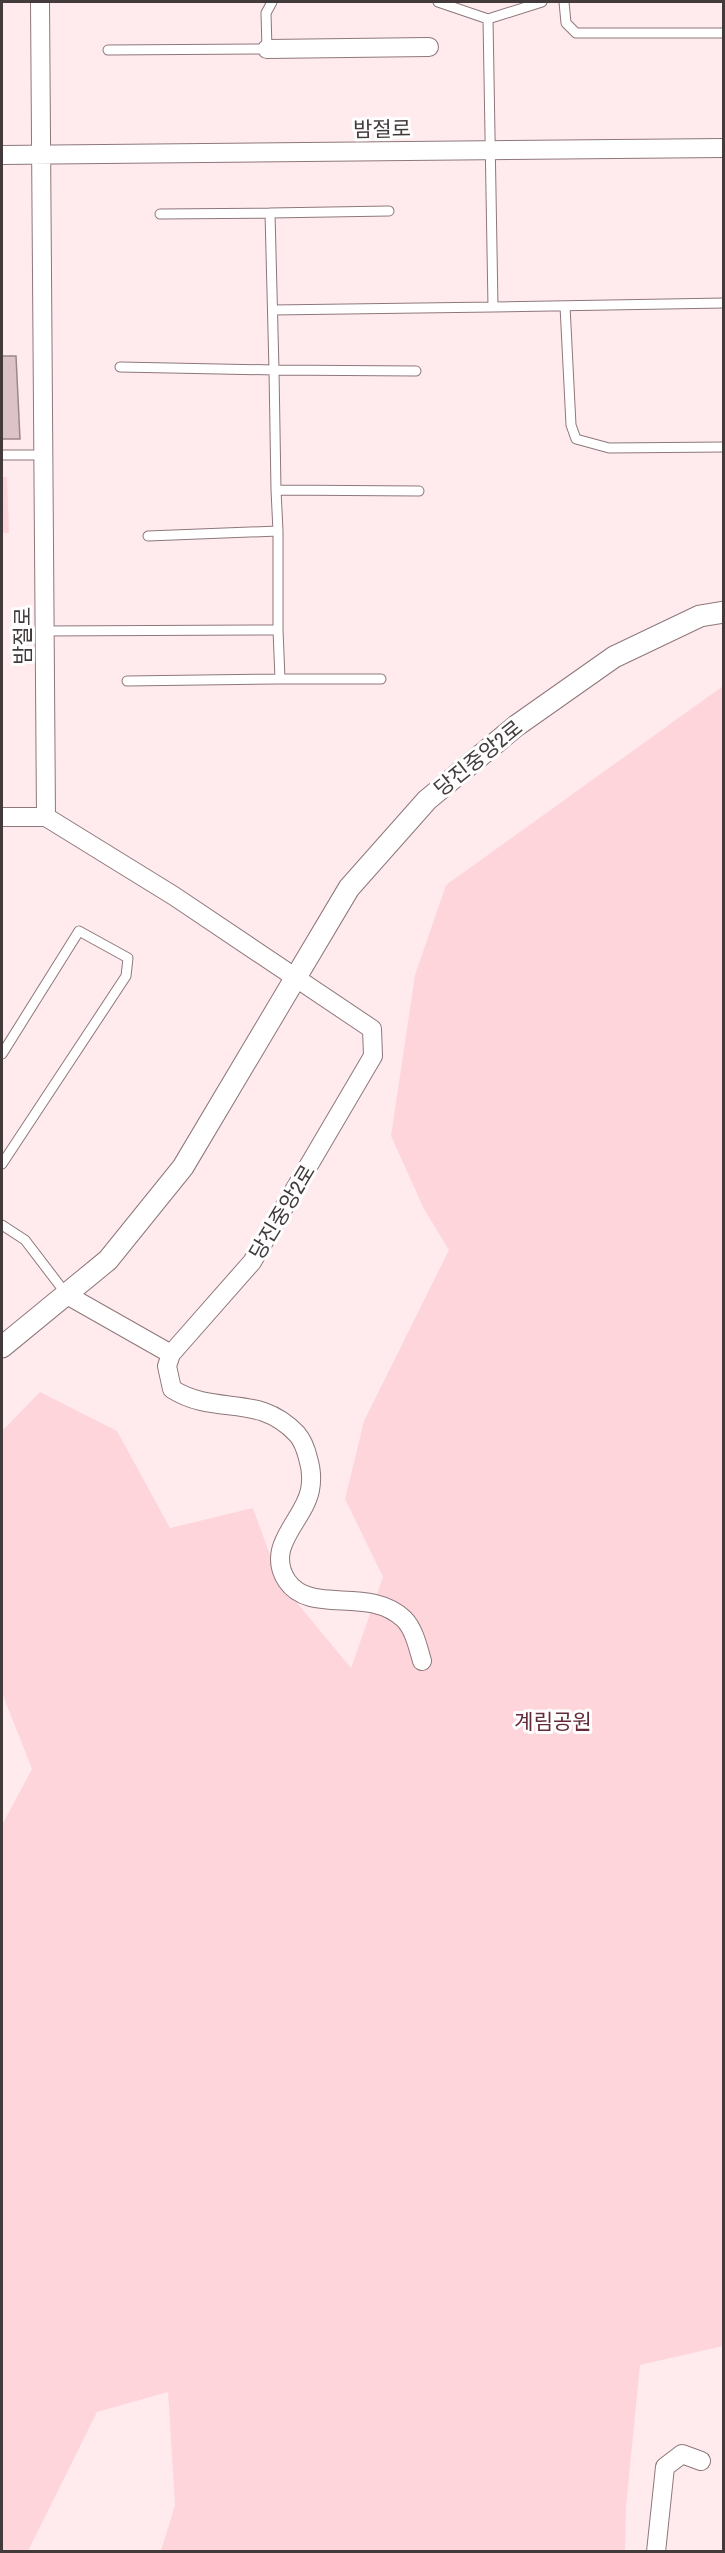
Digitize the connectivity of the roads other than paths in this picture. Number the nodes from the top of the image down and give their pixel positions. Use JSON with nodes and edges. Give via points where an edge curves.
{"nodes":[{"id":1,"x":40,"y":2,"type":"edge"},
{"id":2,"x":272,"y":2,"type":"edge"},
{"id":3,"x":438,"y":2,"type":"edge"},
{"id":4,"x":543,"y":2,"type":"edge"},
{"id":5,"x":564,"y":2,"type":"edge"},
{"id":6,"x":488,"y":19,"type":"junction"},
{"id":7,"x":722,"y":33,"type":"dead end"},
{"id":8,"x":429,"y":47,"type":"dead end"},
{"id":9,"x":267,"y":49,"type":"junction"},
{"id":10,"x":108,"y":50,"type":"dead end"},
{"id":11,"x":723,"y":148,"type":"edge"},
{"id":12,"x":492,"y":150,"type":"junction"},
{"id":13,"x":41,"y":154,"type":"junction"},
{"id":14,"x":2,"y":155,"type":"edge"},
{"id":15,"x":389,"y":211,"type":"dead end"},
{"id":16,"x":270,"y":213,"type":"junction"},
{"id":17,"x":160,"y":214,"type":"dead end"},
{"id":18,"x":723,"y":303,"type":"edge"},
{"id":19,"x":565,"y":306,"type":"junction"},
{"id":20,"x":493,"y":307,"type":"junction"},
{"id":21,"x":273,"y":310,"type":"junction"},
{"id":22,"x":120,"y":367,"type":"dead end"},
{"id":23,"x":274,"y":370,"type":"junction"},
{"id":24,"x":416,"y":371,"type":"dead end"},
{"id":25,"x":723,"y":447,"type":"edge"},
{"id":26,"x":2,"y":455,"type":"edge"},
{"id":27,"x":43,"y":455,"type":"junction"},
{"id":28,"x":276,"y":490,"type":"junction"},
{"id":29,"x":419,"y":491,"type":"dead end"},
{"id":30,"x":278,"y":531,"type":"junction"},
{"id":31,"x":148,"y":536,"type":"dead end"},
{"id":32,"x":723,"y":612,"type":"edge"},
{"id":33,"x":278,"y":630,"type":"junction"},
{"id":34,"x":44,"y":631,"type":"junction"},
{"id":35,"x":381,"y":679,"type":"dead end"},
{"id":36,"x":280,"y":680,"type":"junction"},
{"id":37,"x":127,"y":681,"type":"dead end"},
{"id":38,"x":2,"y":817,"type":"edge"},
{"id":39,"x":46,"y":817,"type":"junction"},
{"id":40,"x":294,"y":978,"type":"junction"},
{"id":41,"x":2,"y":1054,"type":"edge"},
{"id":42,"x":2,"y":1164,"type":"edge"},
{"id":43,"x":2,"y":1225,"type":"edge"},
{"id":44,"x":67,"y":1295,"type":"junction"},
{"id":45,"x":2,"y":1347,"type":"edge"},
{"id":46,"x":171,"y":1354,"type":"junction"},
{"id":47,"x":422,"y":1661,"type":"dead end"},
{"id":48,"x":701,"y":2461,"type":"dead end"},
{"id":49,"x":656,"y":2552,"type":"edge"}],
"edges":[{"from":1,"to":13,"type":"street"},
{"from":2,"to":9,"type":"lane","via":[[266,13]]},
{"from":3,"to":6,"type":"lane"},
{"from":4,"to":6,"type":"lane"},
{"from":5,"to":7,"type":"lane","via":[[566,23],[576,33]]},
{"from":6,"to":12,"type":"lane"},
{"from":8,"to":9,"type":"street"},
{"from":9,"to":10,"type":"lane"},
{"from":11,"to":12,"type":"street","name":"밤절로"},
{"from":12,"to":13,"type":"street","name":"밤절로"},
{"from":12,"to":20,"type":"lane"},
{"from":13,"to":14,"type":"street","name":"밤절로"},
{"from":13,"to":27,"type":"street","name":"밤절로"},
{"from":15,"to":16,"type":"lane"},
{"from":16,"to":17,"type":"lane"},
{"from":16,"to":21,"type":"lane"},
{"from":18,"to":19,"type":"lane"},
{"from":19,"to":20,"type":"lane"},
{"from":19,"to":25,"type":"lane","via":[[571,425],[576,439],[609,448]]},
{"from":20,"to":21,"type":"lane"},
{"from":21,"to":23,"type":"lane"},
{"from":22,"to":23,"type":"lane"},
{"from":23,"to":24,"type":"lane"},
{"from":23,"to":28,"type":"lane"},
{"from":26,"to":27,"type":"lane"},
{"from":27,"to":34,"type":"street","name":"밤절로"},
{"from":28,"to":29,"type":"lane"},
{"from":28,"to":30,"type":"lane"},
{"from":30,"to":31,"type":"lane"},
{"from":30,"to":33,"type":"lane"},
{"from":32,"to":40,"type":"street","name":"당진중앙2로","via":[[700,616],[614,657],[516,726],[427,800],[349,888]]},
{"from":33,"to":34,"type":"lane"},
{"from":33,"to":36,"type":"lane"},
{"from":34,"to":39,"type":"street","name":"밤절로"},
{"from":35,"to":36,"type":"lane"},
{"from":36,"to":37,"type":"lane"},
{"from":38,"to":39,"type":"street"},
{"from":39,"to":40,"type":"street","via":[[174,896]]},
{"from":40,"to":44,"type":"street","name":"당진중앙2로","via":[[183,1167],[108,1260]]},
{"from":40,"to":46,"type":"street","name":"당진중앙2로","via":[[372,1029],[373,1056],[252,1262]]},
{"from":41,"to":42,"type":"lane","via":[[79,931],[128,958],[126,976]]},
{"from":43,"to":44,"type":"lane","via":[[25,1240]]},
{"from":44,"to":45,"type":"street","name":"당진중앙2로"},
{"from":44,"to":46,"type":"street"},
{"from":46,"to":47,"type":"street","via":[[167,1366],[172,1389],[189,1400],[269,1412],[298,1436],[306,1450],[311,1469],[310,1491],[289,1528],[280,1562],[288,1582],[318,1600],[358,1599],[389,1610],[405,1620]]},
{"from":48,"to":49,"type":"street","via":[[682,2454],[665,2467]]}]}
